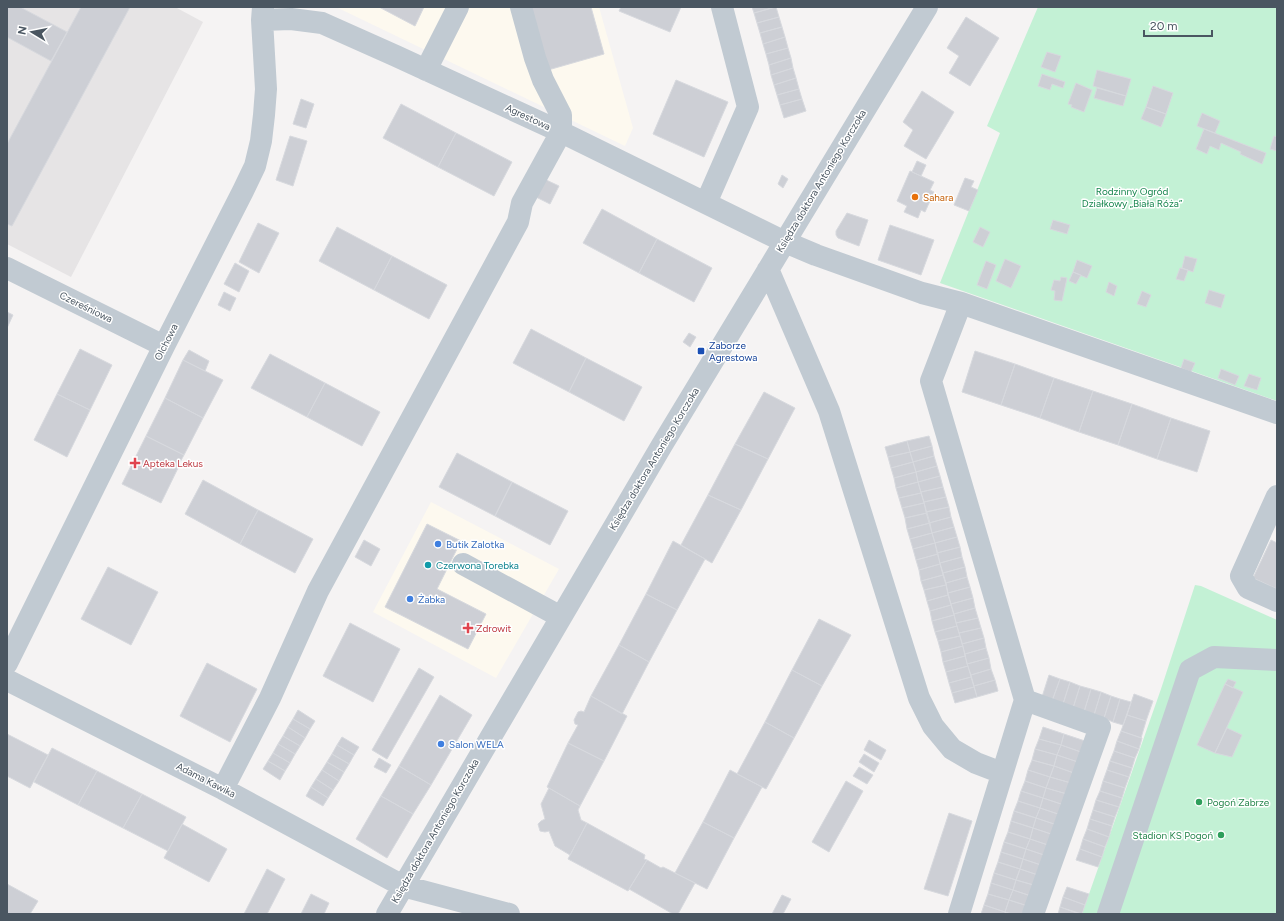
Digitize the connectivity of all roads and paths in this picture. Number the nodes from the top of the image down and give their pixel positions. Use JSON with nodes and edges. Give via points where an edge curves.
{"nodes":[{"id":1,"x":458,"y":7,"type":"edge"},
{"id":2,"x":521,"y":7,"type":"edge"},
{"id":3,"x":722,"y":7,"type":"edge"},
{"id":4,"x":927,"y":7,"type":"edge"},
{"id":5,"x":263,"y":13,"type":"edge"},
{"id":6,"x":426,"y":70,"type":"junction"},
{"id":7,"x":561,"y":132,"type":"junction"},
{"id":8,"x":706,"y":203,"type":"junction"},
{"id":9,"x":785,"y":242,"type":"junction"},
{"id":10,"x":7,"y":268,"type":"edge"},
{"id":11,"x":768,"y":269,"type":"junction"},
{"id":12,"x":961,"y":303,"type":"junction"},
{"id":13,"x":164,"y":346,"type":"junction"},
{"id":14,"x":1277,"y":413,"type":"edge"},
{"id":15,"x":1277,"y":496,"type":"edge"},
{"id":16,"x":1271,"y":527,"type":"edge"},
{"id":17,"x":462,"y":564,"type":"dead end"},
{"id":18,"x":1277,"y":601,"type":"edge"},
{"id":19,"x":561,"y":617,"type":"junction"},
{"id":20,"x":1277,"y":660,"type":"edge"},
{"id":21,"x":7,"y":663,"type":"edge"},
{"id":22,"x":7,"y":680,"type":"edge"},
{"id":23,"x":1025,"y":700,"type":"junction"},
{"id":24,"x":1002,"y":773,"type":"junction"},
{"id":25,"x":223,"y":789,"type":"junction"},
{"id":26,"x":403,"y":886,"type":"junction"},
{"id":27,"x":387,"y":914,"type":"edge"},
{"id":28,"x":509,"y":914,"type":"edge"},
{"id":29,"x":959,"y":914,"type":"edge"},
{"id":30,"x":1033,"y":914,"type":"edge"},
{"id":31,"x":1108,"y":914,"type":"edge"}],
"edges":[{"from":1,"to":6,"type":"street"},
{"from":2,"to":7,"type":"street","via":[[543,80],[561,115]]},
{"from":3,"to":8,"type":"street","via":[[748,106]]},
{"from":4,"to":9,"type":"street","name":"Księdza doktora Antoniego Korczoka"},
{"from":5,"to":6,"type":"street","name":"Agrestowa","via":[[322,23]]},
{"from":5,"to":13,"type":"street","name":"Olchowa","via":[[266,89],[261,141],[255,166]]},
{"from":6,"to":7,"type":"street","name":"Agrestowa"},
{"from":7,"to":8,"type":"street","name":"Agrestowa"},
{"from":7,"to":25,"type":"street","via":[[522,204],[518,222],[318,591],[270,698]]},
{"from":8,"to":9,"type":"street","name":"Agrestowa"},
{"from":9,"to":11,"type":"street","name":"Księdza doktora Antoniego Korczoka"},
{"from":9,"to":12,"type":"street","name":"Agrestowa","via":[[922,293]]},
{"from":10,"to":13,"type":"street","name":"Czereśniowa"},
{"from":11,"to":19,"type":"street","name":"Księdza doktora Antoniego Korczoka"},
{"from":11,"to":24,"type":"street","via":[[829,411],[920,698],[933,726],[952,749],[976,763]]},
{"from":12,"to":14,"type":"street","name":"Agrestowa"},
{"from":12,"to":23,"type":"street","via":[[932,381]]},
{"from":13,"to":21,"type":"street","name":"Olchowa"},
{"from":15,"to":16,"type":"street"},
{"from":16,"to":18,"type":"street","via":[[1241,576],[1248,588]]},
{"from":17,"to":19,"type":"street"},
{"from":19,"to":26,"type":"street","name":"Księdza doktora Antoniego Korczoka"},
{"from":20,"to":31,"type":"street","via":[[1214,657],[1190,670]]},
{"from":22,"to":25,"type":"street","name":"Adama Kawika"},
{"from":23,"to":24,"type":"street"},
{"from":23,"to":30,"type":"street","via":[[1100,727]]},
{"from":24,"to":29,"type":"street"},
{"from":25,"to":26,"type":"street","name":"Adama Kawika"},
{"from":26,"to":27,"type":"street","name":"Księdza doktora Antoniego Korczoka"},
{"from":26,"to":28,"type":"street","name":"Adama Kawika"}]}
